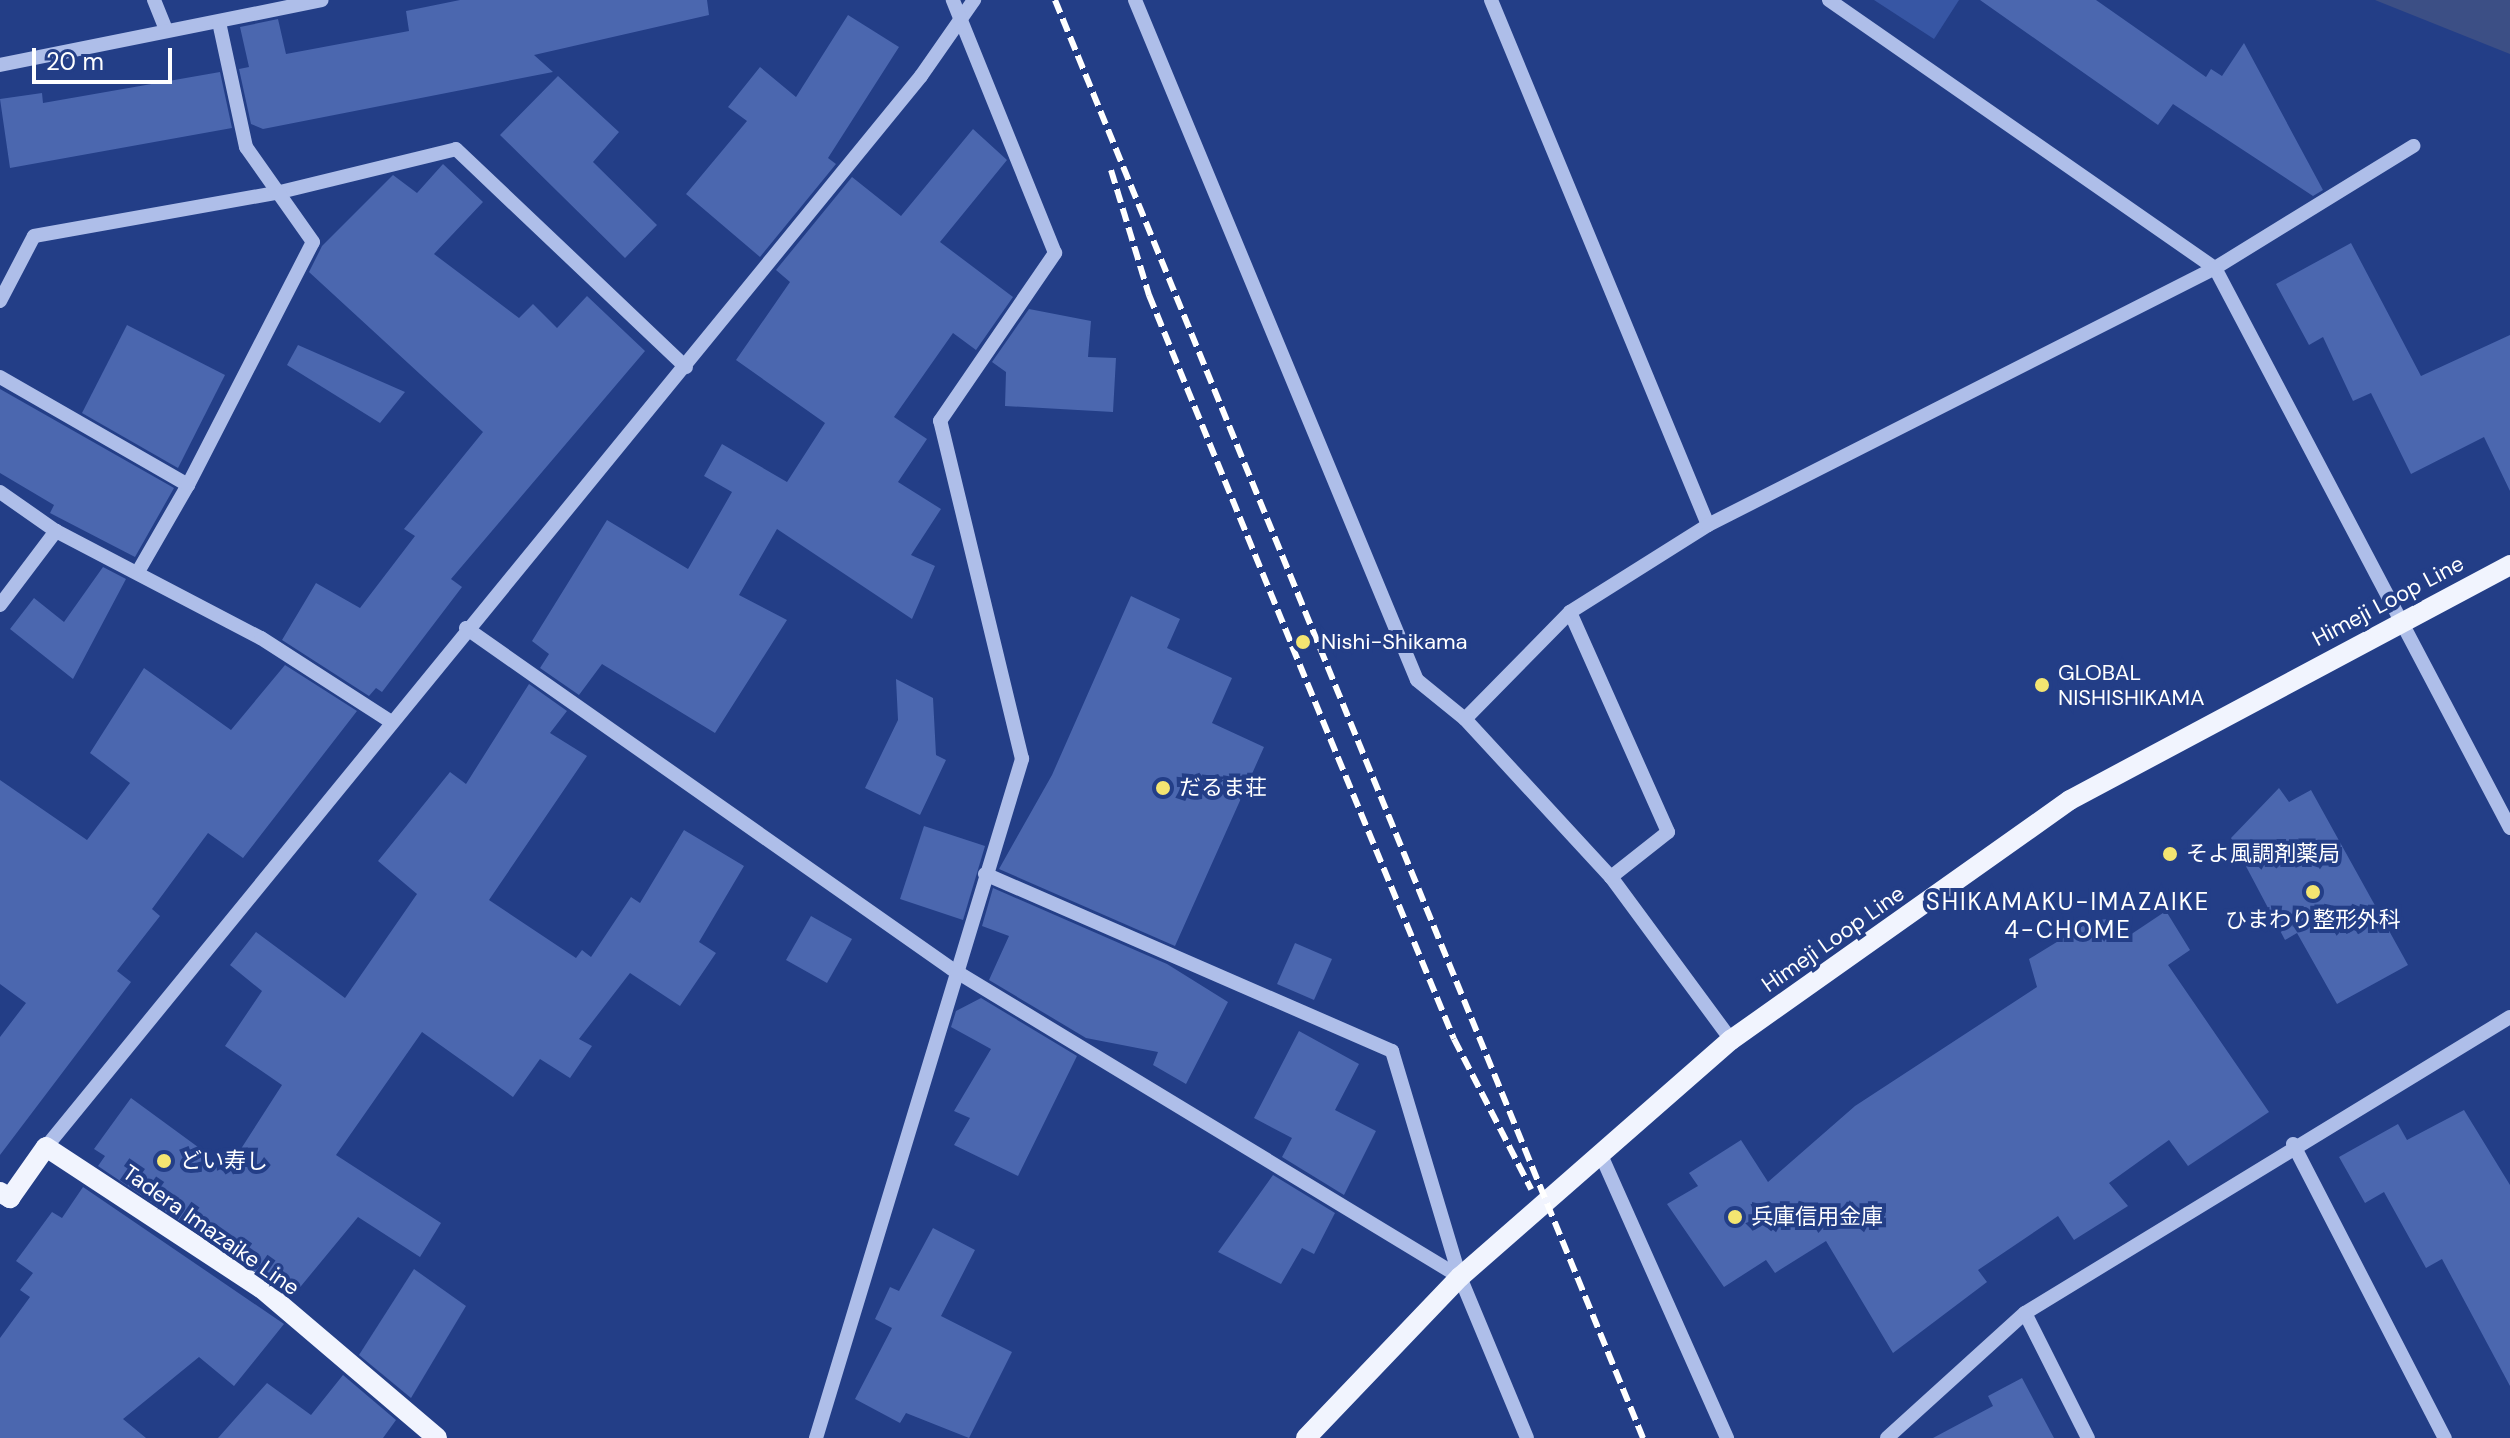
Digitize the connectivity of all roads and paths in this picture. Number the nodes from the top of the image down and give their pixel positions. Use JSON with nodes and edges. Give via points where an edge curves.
{"nodes":[{"id":1,"x":154,"y":0,"type":"edge"},
{"id":2,"x":322,"y":0,"type":"edge"},
{"id":3,"x":953,"y":0,"type":"edge"},
{"id":4,"x":974,"y":0,"type":"edge"},
{"id":5,"x":1135,"y":0,"type":"edge"},
{"id":6,"x":1491,"y":0,"type":"edge"},
{"id":7,"x":1829,"y":0,"type":"edge"},
{"id":8,"x":963,"y":18,"type":"junction"},
{"id":9,"x":219,"y":22,"type":"junction"},
{"id":10,"x":166,"y":30,"type":"junction"},
{"id":11,"x":0,"y":65,"type":"edge"},
{"id":12,"x":2413,"y":146,"type":"dead end"},
{"id":13,"x":276,"y":193,"type":"junction"},
{"id":14,"x":2215,"y":268,"type":"junction"},
{"id":15,"x":0,"y":301,"type":"edge"},
{"id":16,"x":686,"y":367,"type":"junction"},
{"id":17,"x":0,"y":377,"type":"edge"},
{"id":18,"x":188,"y":485,"type":"junction"},
{"id":19,"x":0,"y":492,"type":"edge"},
{"id":20,"x":1708,"y":525,"type":"junction"},
{"id":21,"x":56,"y":531,"type":"junction"},
{"id":22,"x":2510,"y":565,"type":"edge"},
{"id":23,"x":140,"y":568,"type":"junction"},
{"id":24,"x":0,"y":605,"type":"edge"},
{"id":25,"x":1570,"y":612,"type":"junction"},
{"id":26,"x":2398,"y":622,"type":"junction"},
{"id":27,"x":466,"y":628,"type":"junction"},
{"id":28,"x":1465,"y":719,"type":"junction"},
{"id":29,"x":390,"y":721,"type":"junction"},
{"id":30,"x":2510,"y":828,"type":"edge"},
{"id":31,"x":985,"y":874,"type":"junction"},
{"id":32,"x":1611,"y":877,"type":"junction"},
{"id":33,"x":952,"y":969,"type":"junction"},
{"id":34,"x":2510,"y":1017,"type":"edge"},
{"id":35,"x":1731,"y":1040,"type":"junction"},
{"id":36,"x":2293,"y":1144,"type":"junction"},
{"id":37,"x":46,"y":1147,"type":"junction"},
{"id":38,"x":1601,"y":1155,"type":"junction"},
{"id":39,"x":3,"y":1200,"type":"edge"},
{"id":40,"x":1460,"y":1277,"type":"junction"},
{"id":41,"x":2025,"y":1313,"type":"junction"},
{"id":42,"x":437,"y":1438,"type":"edge"},
{"id":43,"x":816,"y":1438,"type":"edge"},
{"id":44,"x":1306,"y":1438,"type":"edge"},
{"id":45,"x":1527,"y":1438,"type":"edge"},
{"id":46,"x":1727,"y":1438,"type":"edge"},
{"id":47,"x":1887,"y":1438,"type":"edge"},
{"id":48,"x":2088,"y":1438,"type":"edge"},
{"id":49,"x":2445,"y":1438,"type":"edge"}],
"edges":[{"from":1,"to":10,"type":"street"},
{"from":2,"to":9,"type":"street"},
{"from":3,"to":8,"type":"street"},
{"from":4,"to":8,"type":"street"},
{"from":5,"to":28,"type":"street","via":[[1417,680]]},
{"from":6,"to":20,"type":"street"},
{"from":7,"to":14,"type":"street"},
{"from":8,"to":16,"type":"street"},
{"from":8,"to":31,"type":"street","via":[[1055,253],[940,421],[1022,759]]},
{"from":9,"to":10,"type":"street"},
{"from":9,"to":13,"type":"street","via":[[246,147]]},
{"from":10,"to":11,"type":"street"},
{"from":12,"to":14,"type":"street"},
{"from":13,"to":15,"type":"street","via":[[34,236]]},
{"from":13,"to":16,"type":"street","via":[[456,149]]},
{"from":13,"to":18,"type":"street","via":[[313,242]]},
{"from":14,"to":20,"type":"street"},
{"from":14,"to":26,"type":"street"},
{"from":16,"to":27,"type":"street"},
{"from":17,"to":18,"type":"street"},
{"from":18,"to":23,"type":"street"},
{"from":19,"to":21,"type":"street"},
{"from":20,"to":25,"type":"street"},
{"from":21,"to":23,"type":"street"},
{"from":21,"to":24,"type":"street"},
{"from":22,"to":26,"type":"main road","name":"Himeji Loop Line"},
{"from":23,"to":29,"type":"street"},
{"from":25,"to":28,"type":"street"},
{"from":25,"to":32,"type":"street","via":[[1668,832]]},
{"from":26,"to":30,"type":"street"},
{"from":26,"to":35,"type":"main road","name":"Himeji Loop Line","via":[[2070,800]]},
{"from":27,"to":29,"type":"street"},
{"from":27,"to":33,"type":"street"},
{"from":28,"to":32,"type":"street"},
{"from":29,"to":37,"type":"street"},
{"from":31,"to":33,"type":"street"},
{"from":31,"to":40,"type":"street","via":[[1392,1051]]},
{"from":32,"to":35,"type":"street"},
{"from":33,"to":40,"type":"street"},
{"from":33,"to":43,"type":"street"},
{"from":34,"to":36,"type":"street"},
{"from":35,"to":38,"type":"main road","name":"Himeji Loop Line"},
{"from":36,"to":41,"type":"street"},
{"from":36,"to":49,"type":"street"},
{"from":37,"to":39,"type":"main road"},
{"from":37,"to":42,"type":"main road","name":"Tadera Imazaike Line","via":[[261,1288]]},
{"from":38,"to":40,"type":"main road","name":"Himeji Loop Line"},
{"from":38,"to":46,"type":"street"},
{"from":40,"to":44,"type":"main road","name":"Himeji Loop Line"},
{"from":40,"to":45,"type":"street"},
{"from":41,"to":47,"type":"street"},
{"from":41,"to":48,"type":"street"}]}
